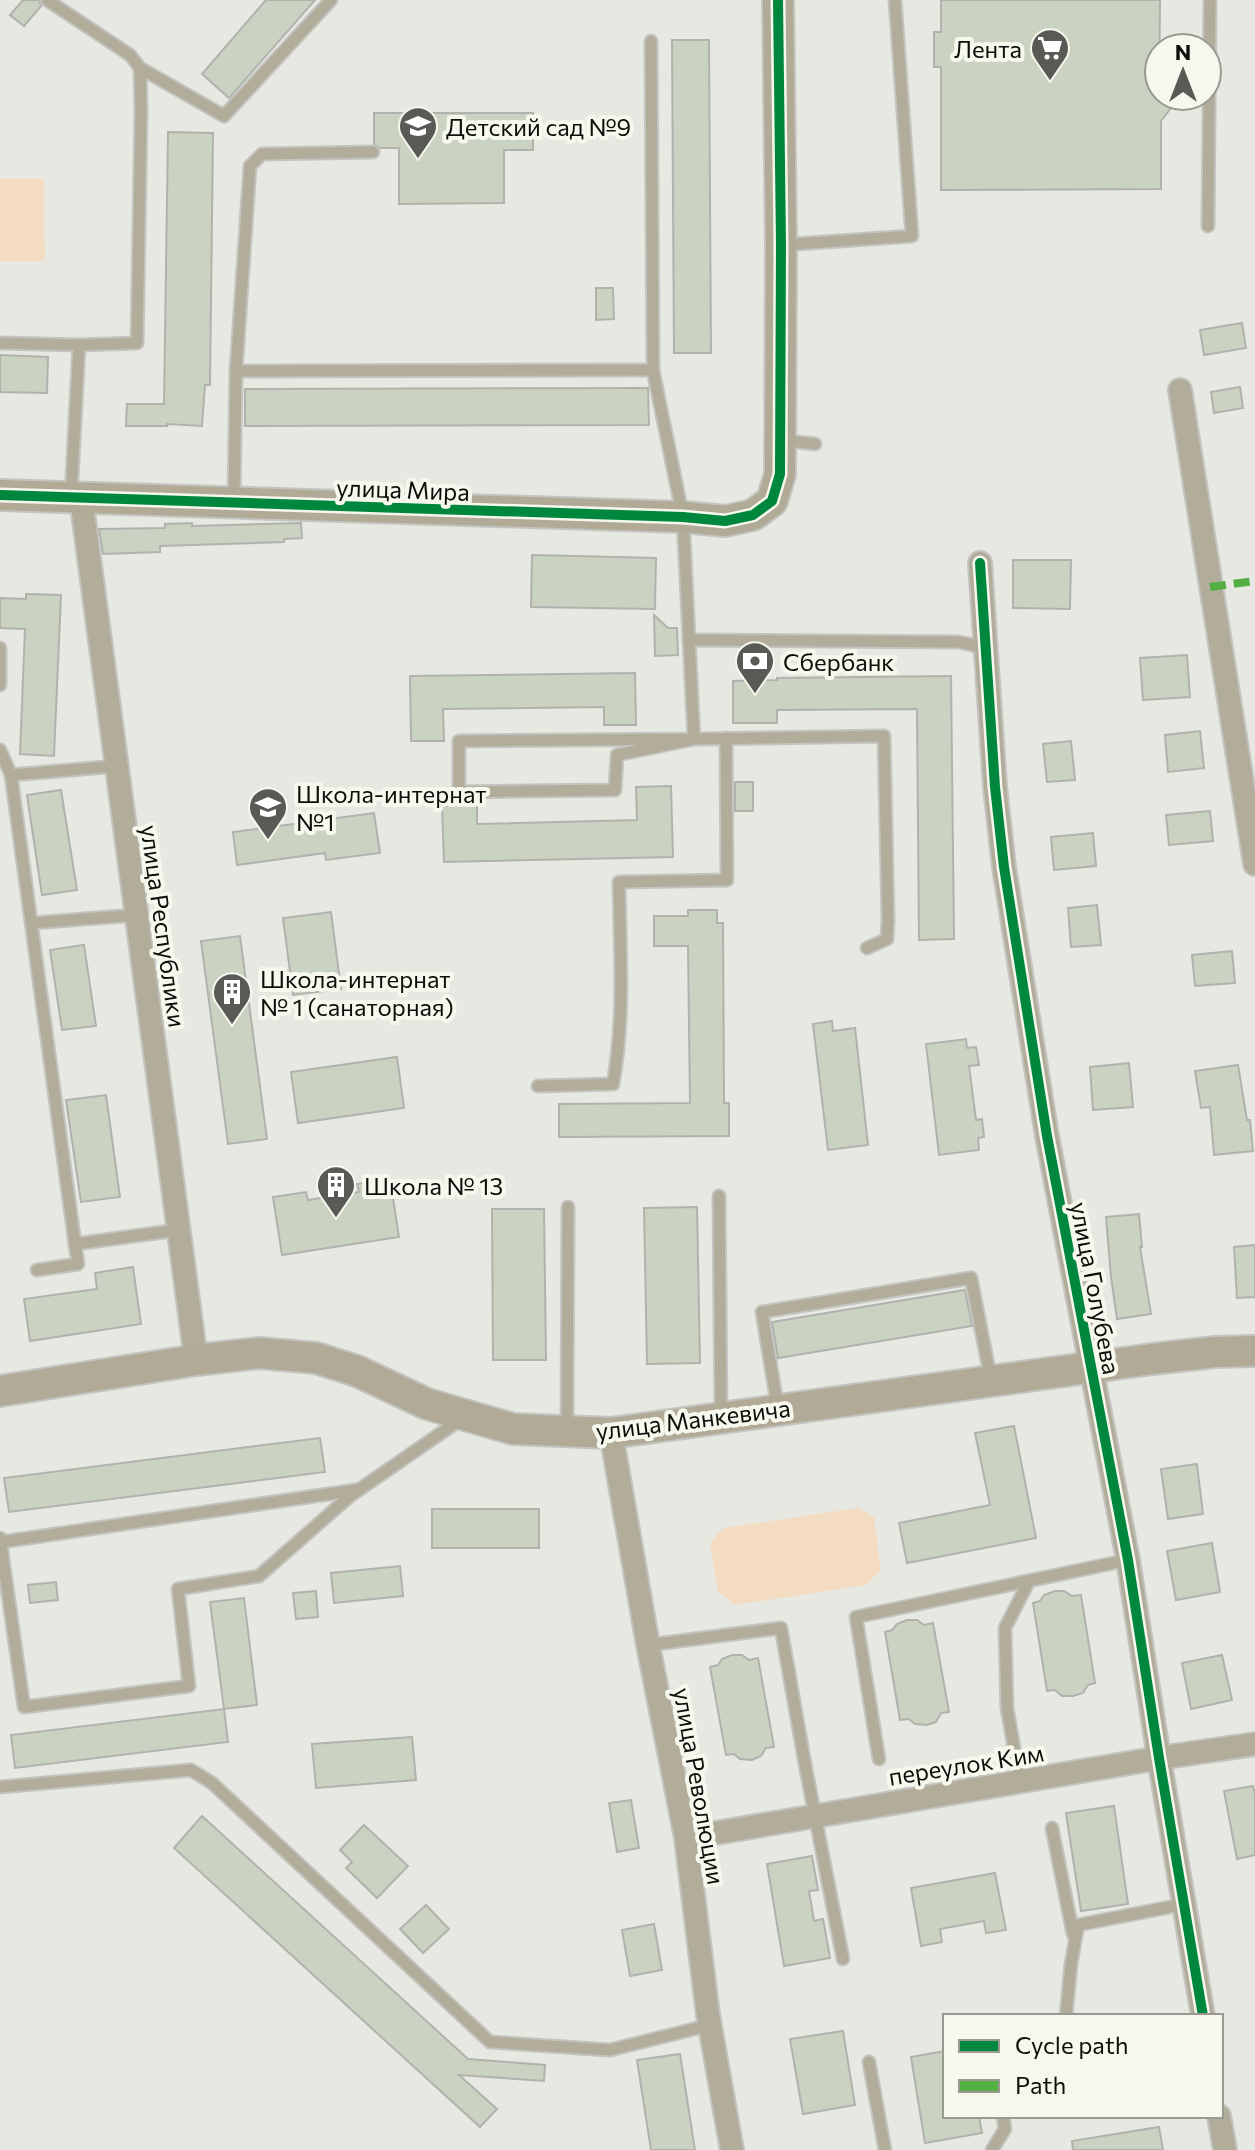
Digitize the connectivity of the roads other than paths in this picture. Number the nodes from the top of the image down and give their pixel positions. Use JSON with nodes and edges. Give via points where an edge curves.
{"nodes":[{"id":1,"x":47,"y":0,"type":"edge"},
{"id":2,"x":331,"y":0,"type":"edge"},
{"id":3,"x":778,"y":0,"type":"edge"},
{"id":4,"x":895,"y":0,"type":"edge"},
{"id":5,"x":1210,"y":0,"type":"edge"},
{"id":6,"x":651,"y":41,"type":"dead end"},
{"id":7,"x":140,"y":68,"type":"junction"},
{"id":8,"x":373,"y":152,"type":"dead end"},
{"id":9,"x":1208,"y":226,"type":"dead end"},
{"id":10,"x":781,"y":245,"type":"junction"},
{"id":11,"x":0,"y":343,"type":"edge"},
{"id":12,"x":79,"y":345,"type":"junction"},
{"id":13,"x":653,"y":370,"type":"junction"},
{"id":14,"x":236,"y":371,"type":"junction"},
{"id":15,"x":1180,"y":390,"type":"dead end"},
{"id":16,"x":779,"y":440,"type":"junction"},
{"id":17,"x":815,"y":444,"type":"dead end"},
{"id":18,"x":0,"y":495,"type":"edge"},
{"id":19,"x":76,"y":498,"type":"junction"},
{"id":20,"x":234,"y":504,"type":"junction"},
{"id":21,"x":683,"y":517,"type":"junction"},
{"id":22,"x":980,"y":563,"type":"dead end"},
{"id":23,"x":689,"y":640,"type":"junction"},
{"id":24,"x":0,"y":648,"type":"edge"},
{"id":25,"x":985,"y":650,"type":"junction"},
{"id":26,"x":0,"y":685,"type":"edge"},
{"id":27,"x":726,"y":738,"type":"junction"},
{"id":28,"x":694,"y":739,"type":"junction"},
{"id":29,"x":0,"y":750,"type":"edge"},
{"id":30,"x":117,"y":766,"type":"junction"},
{"id":31,"x":11,"y":775,"type":"junction"},
{"id":32,"x":1255,"y":864,"type":"edge"},
{"id":33,"x":136,"y":915,"type":"junction"},
{"id":34,"x":32,"y":923,"type":"junction"},
{"id":35,"x":867,"y":948,"type":"dead end"},
{"id":36,"x":538,"y":1086,"type":"dead end"},
{"id":37,"x":719,"y":1196,"type":"dead end"},
{"id":38,"x":568,"y":1207,"type":"dead end"},
{"id":39,"x":178,"y":1230,"type":"junction"},
{"id":40,"x":75,"y":1244,"type":"junction"},
{"id":41,"x":37,"y":1270,"type":"dead end"},
{"id":42,"x":1255,"y":1351,"type":"edge"},
{"id":43,"x":196,"y":1360,"type":"junction"},
{"id":44,"x":1090,"y":1368,"type":"junction"},
{"id":45,"x":991,"y":1382,"type":"junction"},
{"id":46,"x":0,"y":1391,"type":"edge"},
{"id":47,"x":778,"y":1410,"type":"junction"},
{"id":48,"x":465,"y":1415,"type":"junction"},
{"id":49,"x":721,"y":1418,"type":"junction"},
{"id":50,"x":567,"y":1431,"type":"junction"},
{"id":51,"x":611,"y":1433,"type":"junction"},
{"id":52,"x":359,"y":1490,"type":"junction"},
{"id":53,"x":0,"y":1540,"type":"edge"},
{"id":54,"x":1128,"y":1560,"type":"junction"},
{"id":55,"x":1029,"y":1581,"type":"junction"},
{"id":56,"x":648,"y":1645,"type":"junction"},
{"id":57,"x":1255,"y":1744,"type":"edge"},
{"id":58,"x":1159,"y":1758,"type":"junction"},
{"id":59,"x":879,"y":1759,"type":"dead end"},
{"id":60,"x":1020,"y":1782,"type":"junction"},
{"id":61,"x":0,"y":1787,"type":"edge"},
{"id":62,"x":814,"y":1816,"type":"junction"},
{"id":63,"x":1052,"y":1828,"type":"dead end"},
{"id":64,"x":686,"y":1838,"type":"junction"},
{"id":65,"x":1185,"y":1904,"type":"junction"},
{"id":66,"x":1075,"y":1943,"type":"junction"},
{"id":67,"x":843,"y":1959,"type":"dead end"},
{"id":68,"x":1066,"y":2014,"type":"edge"},
{"id":69,"x":1203,"y":2014,"type":"edge"},
{"id":70,"x":710,"y":2025,"type":"junction"},
{"id":71,"x":869,"y":2062,"type":"dead end"},
{"id":72,"x":1003,"y":2118,"type":"edge"},
{"id":73,"x":1219,"y":2118,"type":"edge"},
{"id":74,"x":732,"y":2150,"type":"edge"},
{"id":75,"x":885,"y":2150,"type":"edge"},
{"id":76,"x":992,"y":2150,"type":"edge"},
{"id":77,"x":1225,"y":2150,"type":"edge"}],
"edges":[{"from":1,"to":7,"type":"lane","via":[[130,55]]},
{"from":2,"to":7,"type":"lane","via":[[224,116]]},
{"from":3,"to":10,"type":"street"},
{"from":4,"to":10,"type":"lane","via":[[912,236]]},
{"from":5,"to":9,"type":"lane"},
{"from":6,"to":13,"type":"lane"},
{"from":7,"to":12,"type":"lane","via":[[137,343]]},
{"from":8,"to":14,"type":"lane","via":[[262,154],[250,166]]},
{"from":10,"to":16,"type":"street"},
{"from":11,"to":12,"type":"lane"},
{"from":12,"to":19,"type":"lane"},
{"from":13,"to":14,"type":"lane"},
{"from":13,"to":21,"type":"lane"},
{"from":14,"to":20,"type":"lane"},
{"from":15,"to":32,"type":"street"},
{"from":16,"to":17,"type":"lane"},
{"from":16,"to":21,"type":"street","name":"улица Мира","via":[[780,474],[772,501],[753,515],[725,521]]},
{"from":18,"to":19,"type":"street","name":"улица Мира"},
{"from":19,"to":20,"type":"street","name":"улица Мира"},
{"from":19,"to":30,"type":"street","name":"улица Республики"},
{"from":20,"to":21,"type":"street","name":"улица Мира"},
{"from":21,"to":23,"type":"lane"},
{"from":22,"to":25,"type":"street","name":"улица Голубева"},
{"from":23,"to":25,"type":"lane","via":[[959,642]]},
{"from":23,"to":28,"type":"lane"},
{"from":24,"to":26,"type":"lane"},
{"from":25,"to":44,"type":"street","name":"улица Голубева","via":[[1004,867]]},
{"from":27,"to":28,"type":"lane"},
{"from":27,"to":35,"type":"lane","via":[[884,736],[888,929],[887,939]]},
{"from":27,"to":36,"type":"lane","via":[[727,880],[619,882],[620,985],[613,1084]]},
{"from":28,"to":28,"type":"lane","via":[[459,741],[459,792],[615,790],[617,755]]},
{"from":29,"to":31,"type":"lane"},
{"from":30,"to":31,"type":"lane"},
{"from":30,"to":33,"type":"street","name":"улица Республики"},
{"from":31,"to":34,"type":"lane"},
{"from":33,"to":34,"type":"lane"},
{"from":33,"to":39,"type":"street","name":"улица Республики"},
{"from":34,"to":40,"type":"lane"},
{"from":37,"to":49,"type":"lane"},
{"from":38,"to":50,"type":"lane"},
{"from":39,"to":40,"type":"lane"},
{"from":39,"to":43,"type":"street","name":"улица Республики"},
{"from":40,"to":41,"type":"lane","via":[[78,1264]]},
{"from":42,"to":44,"type":"street","name":"улица Манкевича"},
{"from":43,"to":46,"type":"street","name":"улица Манкевича"},
{"from":43,"to":48,"type":"street","name":"улица Манкевича","via":[[259,1353],[316,1358]]},
{"from":44,"to":45,"type":"street","name":"улица Манкевича"},
{"from":44,"to":54,"type":"street","name":"улица Голубева"},
{"from":45,"to":47,"type":"street","name":"улица Манкевича"},
{"from":45,"to":47,"type":"lane","via":[[971,1278],[762,1312]]},
{"from":47,"to":49,"type":"street","name":"улица Манкевича"},
{"from":48,"to":50,"type":"street","name":"улица Манкевича","via":[[513,1429]]},
{"from":48,"to":52,"type":"lane"},
{"from":49,"to":51,"type":"street","name":"улица Манкевича"},
{"from":50,"to":51,"type":"street","name":"улица Манкевича"},
{"from":51,"to":56,"type":"street","name":"улица Революции"},
{"from":52,"to":53,"type":"lane"},
{"from":52,"to":53,"type":"lane","via":[[259,1576],[178,1589],[189,1686],[24,1707]]},
{"from":54,"to":55,"type":"lane"},
{"from":54,"to":58,"type":"street","name":"улица Голубева"},
{"from":55,"to":59,"type":"lane","via":[[856,1617]]},
{"from":55,"to":60,"type":"lane","via":[[1005,1628],[1007,1708]]},
{"from":56,"to":62,"type":"lane","via":[[781,1628]]},
{"from":56,"to":64,"type":"street","name":"улица Революции"},
{"from":57,"to":58,"type":"street","name":"переулок Ким"},
{"from":58,"to":60,"type":"street","name":"переулок Ким"},
{"from":58,"to":65,"type":"street","name":"улица Голубева"},
{"from":60,"to":62,"type":"street","name":"переулок Ким"},
{"from":61,"to":70,"type":"lane","via":[[191,1770],[212,1783],[490,2042],[610,2050]]},
{"from":62,"to":64,"type":"street","name":"переулок Ким"},
{"from":62,"to":67,"type":"lane"},
{"from":63,"to":66,"type":"lane"},
{"from":64,"to":70,"type":"street","name":"улица Революции"},
{"from":65,"to":66,"type":"lane","via":[[1078,1925]]},
{"from":65,"to":69,"type":"street","name":"улица Голубева"},
{"from":66,"to":68,"type":"lane"},
{"from":70,"to":74,"type":"street","name":"улица Революции"},
{"from":71,"to":75,"type":"lane"},
{"from":72,"to":76,"type":"lane","via":[[1005,2129]]},
{"from":73,"to":77,"type":"street"}]}
